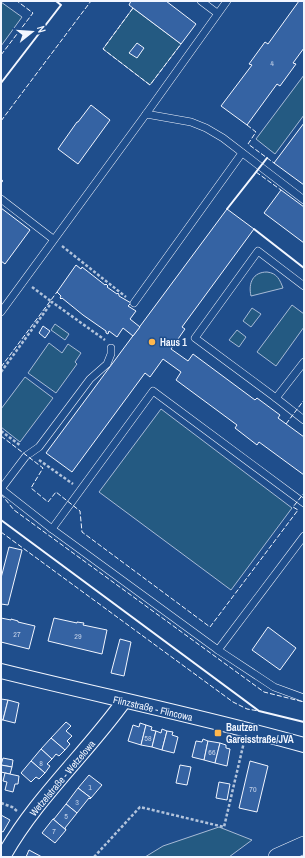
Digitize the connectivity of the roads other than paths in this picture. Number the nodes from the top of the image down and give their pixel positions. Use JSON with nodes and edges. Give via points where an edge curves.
{"nodes":[{"id":1,"x":201,"y":1,"type":"edge"},
{"id":2,"x":226,"y":1,"type":"edge"},
{"id":3,"x":217,"y":13,"type":"junction"},
{"id":4,"x":146,"y":114,"type":"junction"},
{"id":5,"x":242,"y":153,"type":"junction"},
{"id":6,"x":1,"y":198,"type":"edge"},
{"id":7,"x":304,"y":200,"type":"edge"},
{"id":8,"x":53,"y":239,"type":"junction"},
{"id":9,"x":304,"y":286,"type":"edge"},
{"id":10,"x":134,"y":303,"type":"road end"},
{"id":11,"x":1,"y":312,"type":"edge"},
{"id":12,"x":111,"y":348,"type":"road end"},
{"id":13,"x":304,"y":362,"type":"edge"},
{"id":14,"x":276,"y":398,"type":"junction"},
{"id":15,"x":304,"y":420,"type":"edge"},
{"id":16,"x":1,"y":489,"type":"edge"},
{"id":17,"x":304,"y":503,"type":"edge"},
{"id":18,"x":52,"y":529,"type":"junction"},
{"id":19,"x":304,"y":536,"type":"edge"},
{"id":20,"x":218,"y":650,"type":"junction"},
{"id":21,"x":1,"y":672,"type":"edge"},
{"id":22,"x":304,"y":698,"type":"edge"},
{"id":23,"x":124,"y":701,"type":"junction"},
{"id":24,"x":304,"y":744,"type":"edge"},
{"id":25,"x":304,"y":845,"type":"edge"},
{"id":26,"x":3,"y":857,"type":"edge"},
{"id":27,"x":277,"y":857,"type":"edge"}],
"edges":[{"from":1,"to":3,"type":"lane"},
{"from":2,"to":3,"type":"lane"},
{"from":3,"to":4,"type":"lane"},
{"from":4,"to":5,"type":"lane","via":[[191,122],[206,128]]},
{"from":4,"to":8,"type":"lane"},
{"from":5,"to":7,"type":"lane"},
{"from":5,"to":10,"type":"lane"},
{"from":6,"to":8,"type":"lane"},
{"from":8,"to":11,"type":"lane"},
{"from":9,"to":14,"type":"lane","via":[[258,251],[195,338]]},
{"from":12,"to":16,"type":"lane","via":[[107,364],[90,378],[39,447],[26,456]]},
{"from":13,"to":14,"type":"lane"},
{"from":14,"to":15,"type":"lane"},
{"from":16,"to":18,"type":"lane"},
{"from":17,"to":18,"type":"lane","via":[[153,391]]},
{"from":18,"to":20,"type":"lane"},
{"from":19,"to":20,"type":"lane"},
{"from":20,"to":22,"type":"lane","via":[[274,687]]},
{"from":21,"to":23,"type":"street","name":"Flinzstraße - Flincowa"},
{"from":23,"to":24,"type":"street","name":"Flinzstraße - Flincowa"},
{"from":23,"to":26,"type":"street","name":"Wetzelstraße - Wetzelowa","via":[[24,824]]},
{"from":25,"to":27,"type":"street"}]}
